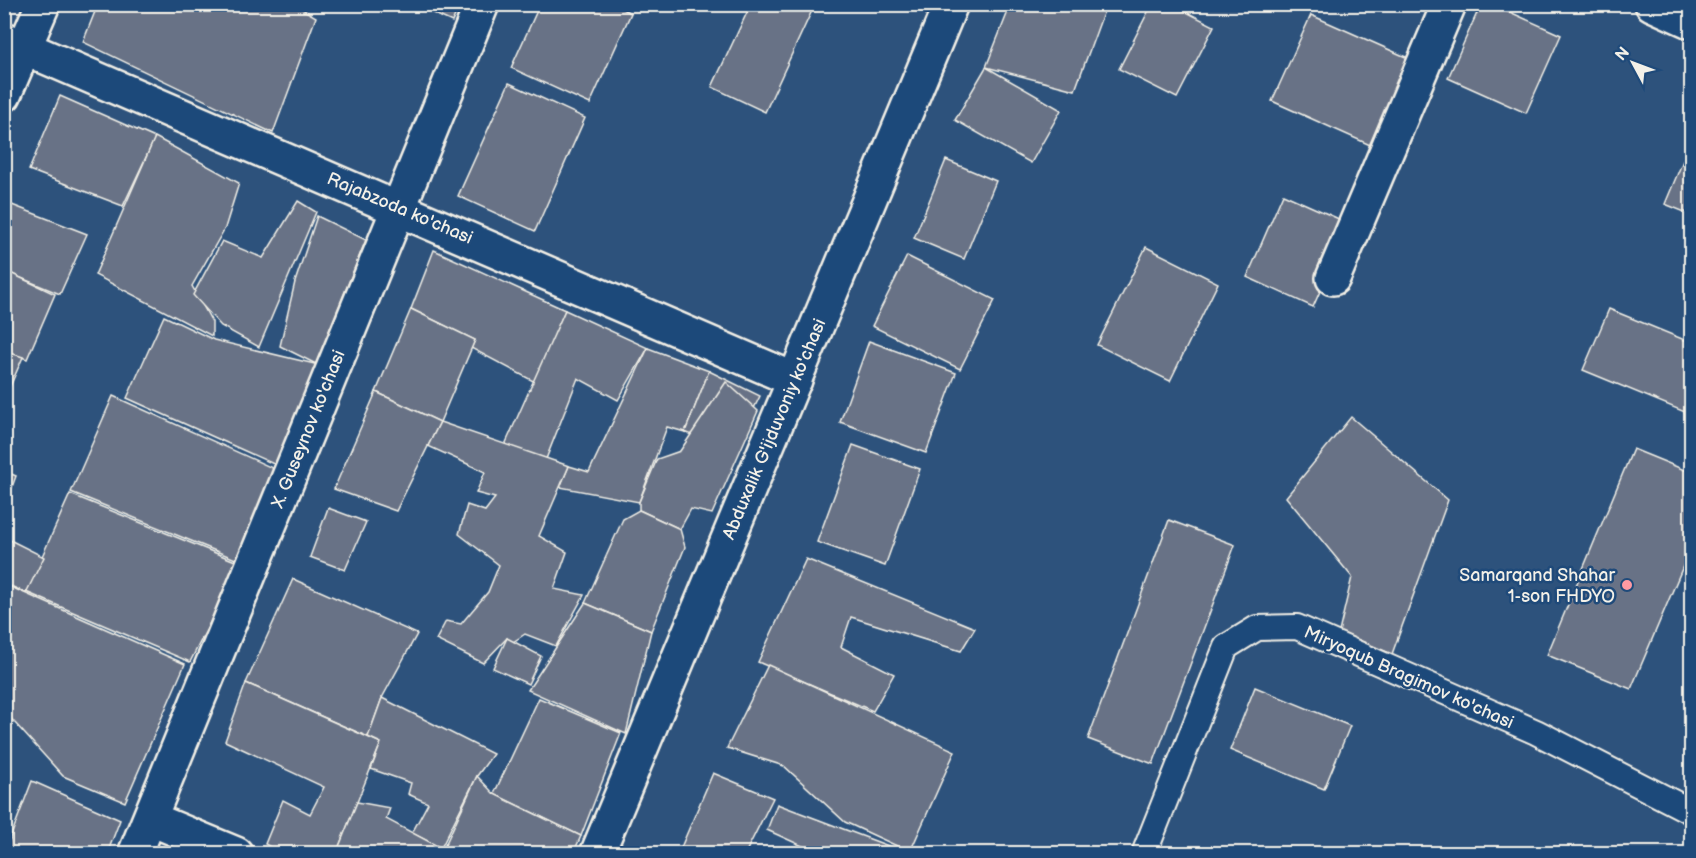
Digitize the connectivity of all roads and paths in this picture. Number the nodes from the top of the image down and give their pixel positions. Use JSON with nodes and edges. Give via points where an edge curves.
{"nodes":[{"id":1,"x":43,"y":4,"type":"edge"},
{"id":2,"x":482,"y":4,"type":"edge"},
{"id":3,"x":951,"y":4,"type":"edge"},
{"id":4,"x":1449,"y":4,"type":"edge"},
{"id":5,"x":1652,"y":4,"type":"edge"},
{"id":6,"x":1692,"y":22,"type":"edge"},
{"id":7,"x":15,"y":44,"type":"edge"},
{"id":8,"x":4,"y":95,"type":"edge"},
{"id":9,"x":398,"y":207,"type":"junction"},
{"id":10,"x":1333,"y":278,"type":"dead end"},
{"id":11,"x":795,"y":380,"type":"junction"},
{"id":12,"x":1692,"y":812,"type":"edge"},
{"id":13,"x":151,"y":819,"type":"junction"},
{"id":14,"x":135,"y":854,"type":"edge"},
{"id":15,"x":236,"y":854,"type":"edge"},
{"id":16,"x":597,"y":854,"type":"edge"},
{"id":17,"x":1144,"y":854,"type":"edge"}],
"edges":[{"from":1,"to":7,"type":"street"},
{"from":2,"to":9,"type":"street","name":"X. Guseynov ko'chasi"},
{"from":3,"to":11,"type":"street","name":"Abduxalik G'ijduvoniy ko'chasi"},
{"from":4,"to":10,"type":"street"},
{"from":5,"to":6,"type":"street"},
{"from":7,"to":8,"type":"street"},
{"from":7,"to":9,"type":"street","name":"Rajabzoda ko'chasi"},
{"from":9,"to":11,"type":"street","name":"Rajabzoda ko'chasi"},
{"from":9,"to":13,"type":"street","name":"X. Guseynov ko'chasi"},
{"from":11,"to":16,"type":"street","name":"Abduxalik G'ijduvoniy ko'chasi"},
{"from":12,"to":17,"type":"lane","name":"Miryoqub Bragimov ko'chasi","via":[[1536,732],[1297,627],[1257,628],[1226,647]]},
{"from":13,"to":14,"type":"street","name":"X. Guseynov ko'chasi"},
{"from":13,"to":15,"type":"street"}]}
